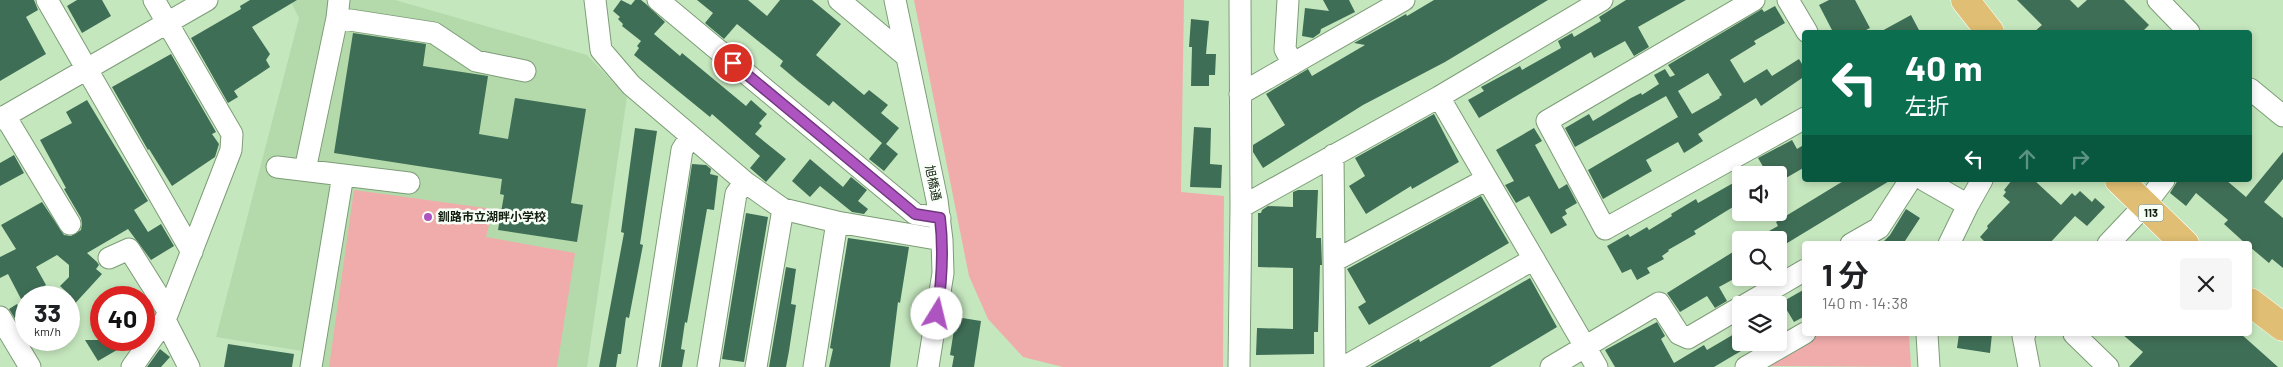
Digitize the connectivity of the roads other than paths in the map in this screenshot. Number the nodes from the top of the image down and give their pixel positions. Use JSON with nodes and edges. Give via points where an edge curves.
{"nodes":[{"id":1,"x":46,"y":0,"type":"edge"},
{"id":2,"x":154,"y":0,"type":"edge"},
{"id":3,"x":207,"y":0,"type":"edge"},
{"id":4,"x":595,"y":0,"type":"edge"},
{"id":5,"x":658,"y":0,"type":"edge"},
{"id":6,"x":839,"y":0,"type":"edge"},
{"id":7,"x":895,"y":0,"type":"edge"},
{"id":8,"x":1240,"y":0,"type":"edge"},
{"id":9,"x":1288,"y":0,"type":"edge"},
{"id":10,"x":1404,"y":0,"type":"edge"},
{"id":11,"x":1602,"y":0,"type":"edge"},
{"id":12,"x":1754,"y":0,"type":"edge"},
{"id":13,"x":1788,"y":0,"type":"edge"},
{"id":14,"x":1965,"y":0,"type":"edge"},
{"id":15,"x":2158,"y":0,"type":"edge"},
{"id":16,"x":1576,"y":7,"type":"edge"},
{"id":17,"x":338,"y":9,"type":"edge"},
{"id":18,"x":167,"y":23,"type":"junction"},
{"id":19,"x":1806,"y":30,"type":"edge"},
{"id":20,"x":1988,"y":30,"type":"edge"},
{"id":21,"x":2188,"y":30,"type":"edge"},
{"id":22,"x":906,"y":56,"type":"junction"},
{"id":23,"x":1293,"y":64,"type":"junction"},
{"id":24,"x":88,"y":70,"type":"junction"},
{"id":25,"x":525,"y":71,"type":"dead end"},
{"id":26,"x":2252,"y":91,"type":"edge"},
{"id":27,"x":1240,"y":94,"type":"junction"},
{"id":28,"x":1439,"y":97,"type":"junction"},
{"id":29,"x":2283,"y":116,"type":"edge"},
{"id":30,"x":3,"y":117,"type":"edge"},
{"id":31,"x":1802,"y":120,"type":"edge"},
{"id":32,"x":691,"y":136,"type":"junction"},
{"id":33,"x":1333,"y":155,"type":"junction"},
{"id":34,"x":277,"y":166,"type":"dead end"},
{"id":35,"x":305,"y":170,"type":"junction"},
{"id":36,"x":343,"y":175,"type":"junction"},
{"id":37,"x":1487,"y":179,"type":"junction"},
{"id":38,"x":745,"y":182,"type":"junction"},
{"id":39,"x":1909,"y":182,"type":"edge"},
{"id":40,"x":1928,"y":182,"type":"edge"},
{"id":41,"x":1981,"y":182,"type":"edge"},
{"id":42,"x":2121,"y":182,"type":"edge"},
{"id":43,"x":2162,"y":182,"type":"edge"},
{"id":44,"x":409,"y":183,"type":"dead end"},
{"id":45,"x":1968,"y":205,"type":"junction"},
{"id":46,"x":2144,"y":206,"type":"junction"},
{"id":47,"x":1241,"y":207,"type":"junction"},
{"id":48,"x":783,"y":208,"type":"junction"},
{"id":49,"x":940,"y":218,"type":"junction"},
{"id":50,"x":837,"y":222,"type":"junction"},
{"id":51,"x":70,"y":224,"type":"dead end"},
{"id":52,"x":942,"y":240,"type":"junction"},
{"id":53,"x":1856,"y":241,"type":"edge"},
{"id":54,"x":1950,"y":241,"type":"edge"},
{"id":55,"x":2111,"y":241,"type":"edge"},
{"id":56,"x":2182,"y":241,"type":"edge"},
{"id":57,"x":192,"y":252,"type":"junction"},
{"id":58,"x":109,"y":258,"type":"dead end"},
{"id":59,"x":1534,"y":259,"type":"junction"},
{"id":60,"x":1334,"y":261,"type":"junction"},
{"id":61,"x":1802,"y":272,"type":"edge"},
{"id":62,"x":1760,"y":296,"type":"edge"},
{"id":63,"x":2252,"y":304,"type":"edge"},
{"id":64,"x":1732,"y":312,"type":"edge"},
{"id":65,"x":166,"y":316,"type":"junction"},
{"id":66,"x":0,"y":317,"type":"edge"},
{"id":67,"x":2283,"y":328,"type":"edge"},
{"id":68,"x":1802,"y":335,"type":"edge"},
{"id":69,"x":1927,"y":336,"type":"edge"},
{"id":70,"x":2023,"y":336,"type":"edge"},
{"id":71,"x":2076,"y":336,"type":"edge"},
{"id":72,"x":1586,"y":348,"type":"junction"},
{"id":73,"x":30,"y":367,"type":"edge"},
{"id":74,"x":132,"y":367,"type":"edge"},
{"id":75,"x":189,"y":367,"type":"edge"},
{"id":76,"x":311,"y":367,"type":"edge"},
{"id":77,"x":648,"y":367,"type":"edge"},
{"id":78,"x":708,"y":367,"type":"edge"},
{"id":79,"x":756,"y":367,"type":"edge"},
{"id":80,"x":814,"y":367,"type":"edge"},
{"id":81,"x":928,"y":367,"type":"edge"},
{"id":82,"x":1238,"y":367,"type":"edge"},
{"id":83,"x":1335,"y":367,"type":"edge"},
{"id":84,"x":1344,"y":367,"type":"edge"},
{"id":85,"x":1551,"y":367,"type":"edge"},
{"id":86,"x":1597,"y":367,"type":"edge"},
{"id":87,"x":1746,"y":367,"type":"edge"},
{"id":88,"x":1928,"y":367,"type":"edge"},
{"id":89,"x":2029,"y":367,"type":"edge"},
{"id":90,"x":2108,"y":367,"type":"edge"}],
"edges":[{"from":1,"to":24,"type":"street"},
{"from":2,"to":18,"type":"street"},
{"from":3,"to":18,"type":"street"},
{"from":4,"to":32,"type":"street","via":[[602,50],[631,85]]},
{"from":5,"to":49,"type":"street","via":[[915,214]]},
{"from":6,"to":22,"type":"street"},
{"from":7,"to":22,"type":"street","name":"旭橋通"},
{"from":8,"to":27,"type":"street"},
{"from":9,"to":23,"type":"street","via":[[1285,49]]},
{"from":10,"to":23,"type":"street"},
{"from":11,"to":16,"type":"street"},
{"from":12,"to":31,"type":"street","via":[[1547,121],[1605,229]]},
{"from":13,"to":19,"type":"street"},
{"from":14,"to":20,"type":"main road"},
{"from":15,"to":21,"type":"street"},
{"from":16,"to":28,"type":"street"},
{"from":17,"to":25,"type":"street","via":[[434,33],[476,61]]},
{"from":17,"to":35,"type":"street"},
{"from":18,"to":24,"type":"street"},
{"from":18,"to":57,"type":"street","via":[[232,134],[231,150]]},
{"from":22,"to":49,"type":"street","name":"旭橋通"},
{"from":23,"to":27,"type":"street"},
{"from":24,"to":30,"type":"street"},
{"from":24,"to":57,"type":"street"},
{"from":26,"to":29,"type":"street"},
{"from":27,"to":47,"type":"street"},
{"from":28,"to":33,"type":"street"},
{"from":28,"to":37,"type":"street"},
{"from":30,"to":51,"type":"street"},
{"from":32,"to":38,"type":"street"},
{"from":32,"to":77,"type":"street","via":[[682,150]]},
{"from":33,"to":47,"type":"street"},
{"from":33,"to":60,"type":"street"},
{"from":34,"to":35,"type":"street"},
{"from":35,"to":36,"type":"street"},
{"from":36,"to":44,"type":"street"},
{"from":36,"to":76,"type":"street"},
{"from":37,"to":59,"type":"street"},
{"from":37,"to":60,"type":"street"},
{"from":38,"to":48,"type":"street"},
{"from":38,"to":78,"type":"street","via":[[736,194]]},
{"from":39,"to":53,"type":"street","via":[[1879,228]]},
{"from":40,"to":45,"type":"street"},
{"from":41,"to":45,"type":"street"},
{"from":42,"to":46,"type":"main road","number":"113"},
{"from":43,"to":46,"type":"street"},
{"from":45,"to":54,"type":"street"},
{"from":46,"to":55,"type":"street"},
{"from":46,"to":56,"type":"main road","number":"113"},
{"from":47,"to":82,"type":"street"},
{"from":48,"to":50,"type":"street"},
{"from":48,"to":79,"type":"street"},
{"from":49,"to":52,"type":"street","name":"旭橋通"},
{"from":50,"to":52,"type":"street"},
{"from":50,"to":80,"type":"street"},
{"from":52,"to":81,"type":"street","name":"旭橋通","via":[[943,273]]},
{"from":57,"to":65,"type":"street"},
{"from":58,"to":65,"type":"street","via":[[129,249]]},
{"from":59,"to":72,"type":"street"},
{"from":59,"to":84,"type":"street"},
{"from":60,"to":83,"type":"street"},
{"from":61,"to":62,"type":"street"},
{"from":63,"to":67,"type":"main road"},
{"from":64,"to":72,"type":"street","via":[[1688,338],[1679,334],[1659,303]]},
{"from":65,"to":74,"type":"street"},
{"from":65,"to":75,"type":"street"},
{"from":66,"to":73,"type":"street"},
{"from":68,"to":87,"type":"street"},
{"from":69,"to":88,"type":"street"},
{"from":70,"to":89,"type":"street"},
{"from":71,"to":90,"type":"street"},
{"from":72,"to":85,"type":"street"},
{"from":72,"to":86,"type":"street"}]}
